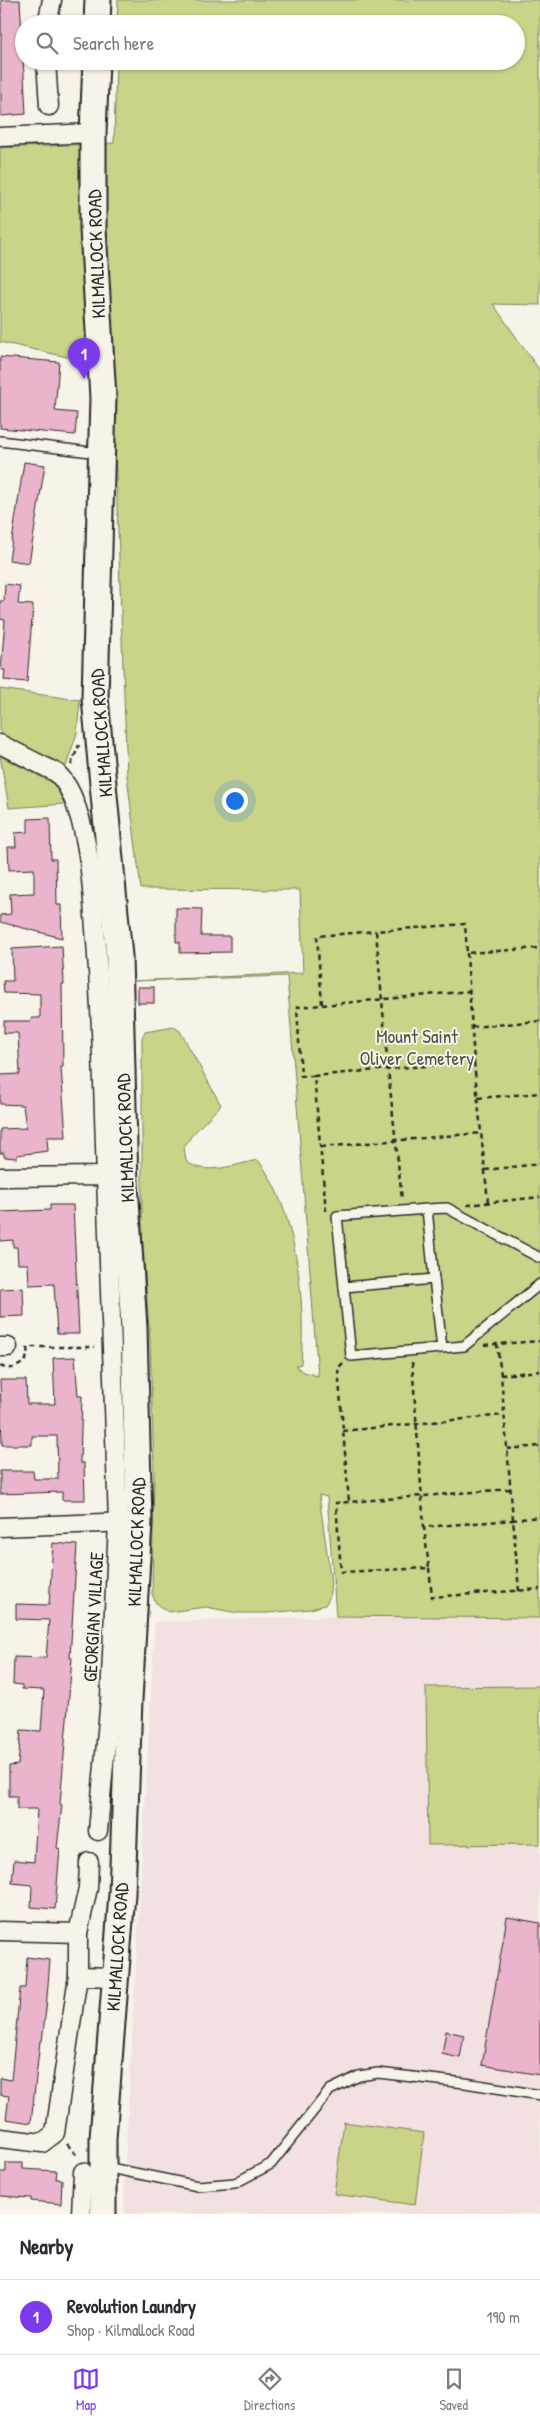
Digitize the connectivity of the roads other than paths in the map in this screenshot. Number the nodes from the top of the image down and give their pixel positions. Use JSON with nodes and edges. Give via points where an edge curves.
{"nodes":[{"id":1,"x":52,"y":0,"type":"edge"},
{"id":2,"x":98,"y":0,"type":"edge"},
{"id":3,"x":49,"y":15,"type":"edge"},
{"id":4,"x":97,"y":15,"type":"edge"},
{"id":5,"x":47,"y":70,"type":"edge"},
{"id":6,"x":96,"y":70,"type":"edge"},
{"id":7,"x":49,"y":106,"type":"dead end"},
{"id":8,"x":93,"y":133,"type":"junction"},
{"id":9,"x":0,"y":137,"type":"edge"},
{"id":10,"x":0,"y":441,"type":"edge"},
{"id":11,"x":102,"y":454,"type":"junction"},
{"id":12,"x":0,"y":744,"type":"edge"},
{"id":13,"x":112,"y":1061,"type":"junction"},
{"id":14,"x":106,"y":1176,"type":"junction"},
{"id":15,"x":0,"y":1178,"type":"edge"},
{"id":16,"x":427,"y":1209,"type":"junction"},
{"id":17,"x":540,"y":1258,"type":"edge"},
{"id":18,"x":434,"y":1279,"type":"junction"},
{"id":19,"x":540,"y":1284,"type":"edge"},
{"id":20,"x":344,"y":1288,"type":"junction"},
{"id":21,"x":442,"y":1348,"type":"junction"},
{"id":22,"x":120,"y":1359,"type":"junction"},
{"id":23,"x":129,"y":1522,"type":"junction"},
{"id":24,"x":0,"y":1527,"type":"edge"},
{"id":25,"x":119,"y":1699,"type":"junction"},
{"id":26,"x":98,"y":1832,"type":"dead end"},
{"id":27,"x":89,"y":1862,"type":"dead end"},
{"id":28,"x":0,"y":1931,"type":"edge"},
{"id":29,"x":78,"y":1932,"type":"junction"},
{"id":30,"x":78,"y":1976,"type":"junction"},
{"id":31,"x":115,"y":1976,"type":"junction"},
{"id":32,"x":540,"y":2095,"type":"edge"},
{"id":33,"x":0,"y":2138,"type":"edge"},
{"id":34,"x":94,"y":2169,"type":"junction"},
{"id":35,"x":81,"y":2214,"type":"edge"},
{"id":36,"x":103,"y":2214,"type":"edge"}],
"edges":[{"from":1,"to":3,"type":"street"},
{"from":2,"to":4,"type":"main road"},
{"from":5,"to":7,"type":"street"},
{"from":6,"to":8,"type":"main road","name":"KILMALLOCK ROAD"},
{"from":8,"to":9,"type":"street"},
{"from":8,"to":11,"type":"main road","name":"KILMALLOCK ROAD","via":[[93,229],[103,398]]},
{"from":10,"to":11,"type":"lane"},
{"from":11,"to":13,"type":"main road","name":"KILMALLOCK ROAD","via":[[95,698],[117,923]]},
{"from":12,"to":13,"type":"street","via":[[57,773],[76,805],[92,893]]},
{"from":13,"to":14,"type":"street"},
{"from":13,"to":22,"type":"main road","name":"KILMALLOCK ROAD","via":[[126,1184]]},
{"from":14,"to":15,"type":"street"},
{"from":14,"to":22,"type":"street"},
{"from":16,"to":17,"type":"lane","via":[[448,1208]]},
{"from":16,"to":18,"type":"lane"},
{"from":16,"to":20,"type":"lane","via":[[336,1216]]},
{"from":18,"to":20,"type":"lane"},
{"from":18,"to":21,"type":"lane"},
{"from":19,"to":21,"type":"lane","via":[[464,1346]]},
{"from":20,"to":21,"type":"lane","via":[[351,1356]]},
{"from":22,"to":23,"type":"main road","name":"KILMALLOCK ROAD"},
{"from":23,"to":24,"type":"street","name":"GEORGIAN VILLAGE"},
{"from":23,"to":25,"type":"main road","name":"KILMALLOCK ROAD"},
{"from":25,"to":26,"type":"street","name":"GEORGIAN VILLAGE"},
{"from":25,"to":31,"type":"main road","name":"KILMALLOCK ROAD","via":[[122,1894]]},
{"from":27,"to":29,"type":"street","via":[[88,1888]]},
{"from":28,"to":29,"type":"street"},
{"from":29,"to":30,"type":"street"},
{"from":30,"to":31,"type":"street"},
{"from":30,"to":33,"type":"street","via":[[55,2133],[42,2143]]},
{"from":31,"to":34,"type":"main road","name":"KILMALLOCK ROAD","via":[[103,2138]]},
{"from":32,"to":34,"type":"lane","via":[[387,2074],[359,2076],[330,2090],[271,2164],[235,2183],[198,2186]]},
{"from":34,"to":35,"type":"street"},
{"from":34,"to":36,"type":"main road","name":"KILMALLOCK ROAD"}]}
